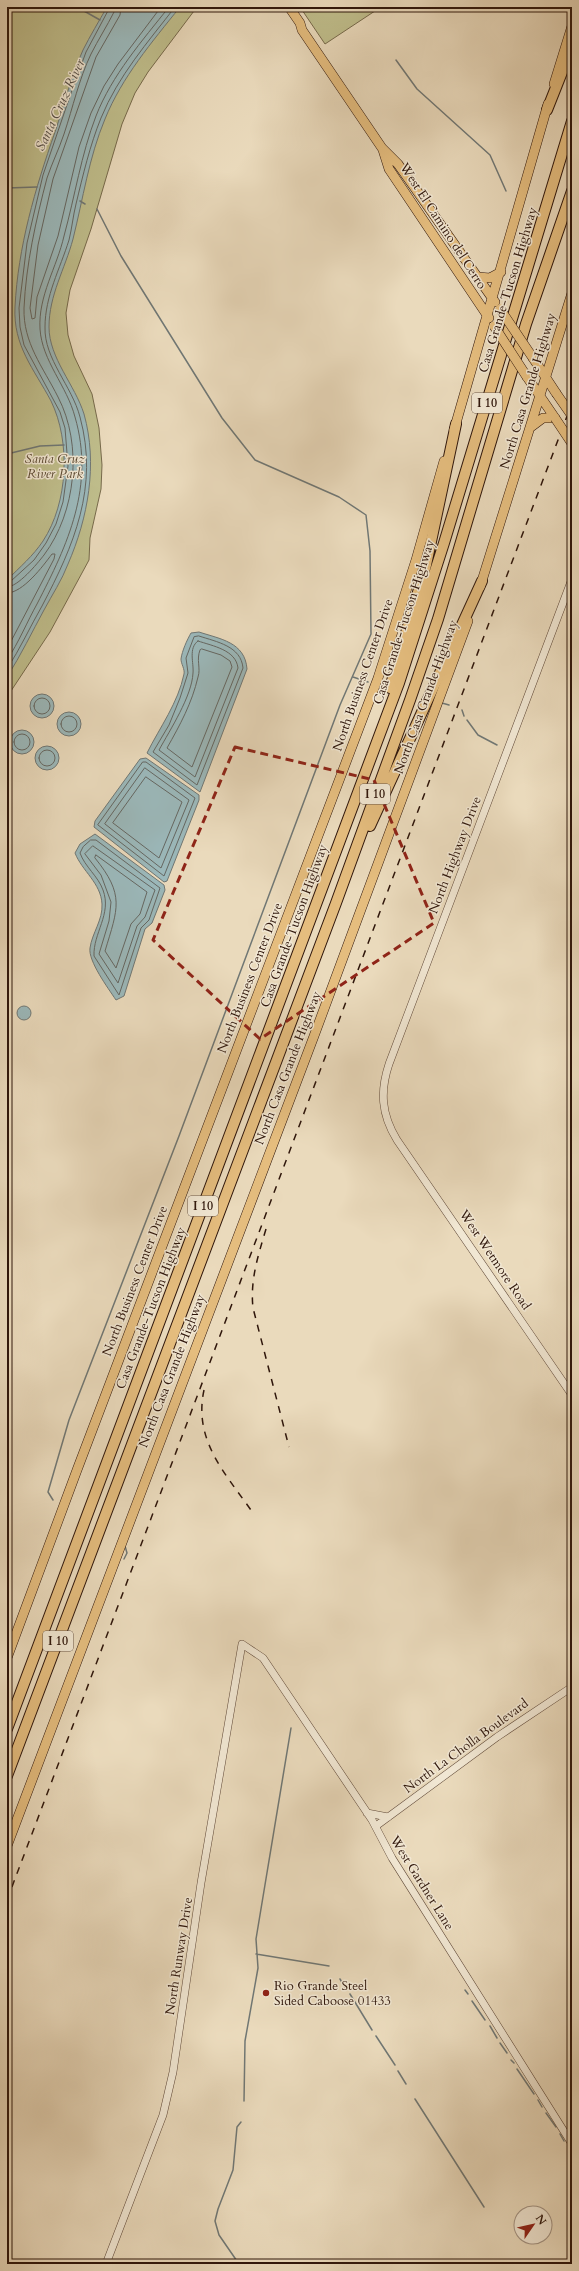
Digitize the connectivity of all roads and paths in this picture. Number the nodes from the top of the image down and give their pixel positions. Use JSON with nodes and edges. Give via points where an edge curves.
{"nodes":[{"id":1,"x":283,"y":7,"type":"edge"},
{"id":2,"x":289,"y":7,"type":"edge"},
{"id":3,"x":572,"y":26,"type":"edge"},
{"id":4,"x":302,"y":30,"type":"junction"},
{"id":5,"x":572,"y":47,"type":"edge"},
{"id":6,"x":547,"y":110,"type":"junction"},
{"id":7,"x":572,"y":121,"type":"edge"},
{"id":8,"x":382,"y":148,"type":"junction"},
{"id":9,"x":572,"y":191,"type":"edge"},
{"id":10,"x":501,"y":272,"type":"junction"},
{"id":11,"x":478,"y":277,"type":"junction"},
{"id":12,"x":572,"y":293,"type":"edge"},
{"id":13,"x":493,"y":298,"type":"junction"},
{"id":14,"x":487,"y":315,"type":"junction"},
{"id":15,"x":546,"y":378,"type":"junction"},
{"id":16,"x":540,"y":396,"type":"junction"},
{"id":17,"x":552,"y":416,"type":"junction"},
{"id":18,"x":572,"y":416,"type":"edge"},
{"id":19,"x":456,"y":424,"type":"junction"},
{"id":20,"x":531,"y":426,"type":"junction"},
{"id":21,"x":572,"y":442,"type":"edge"},
{"id":22,"x":572,"y":580,"type":"edge"},
{"id":23,"x":482,"y":581,"type":"junction"},
{"id":24,"x":368,"y":765,"type":"junction"},
{"id":25,"x":342,"y":887,"type":"junction"},
{"id":26,"x":397,"y":1140,"type":"joint"},
{"id":27,"x":572,"y":1395,"type":"edge"},
{"id":28,"x":242,"y":1644,"type":"joint"},
{"id":29,"x":7,"y":1658,"type":"edge"},
{"id":30,"x":572,"y":1687,"type":"edge"},
{"id":31,"x":7,"y":1729,"type":"edge"},
{"id":32,"x":7,"y":1776,"type":"edge"},
{"id":33,"x":367,"y":1813,"type":"junction"},
{"id":34,"x":388,"y":1817,"type":"junction"},
{"id":35,"x":376,"y":1826,"type":"junction"},
{"id":36,"x":7,"y":1846,"type":"edge"},
{"id":37,"x":572,"y":2144,"type":"edge"},
{"id":38,"x":106,"y":2264,"type":"edge"}],
"edges":[{"from":1,"to":4,"type":"main road","name":"West El Camino del Cerro","via":[[295,26]]},
{"from":2,"to":4,"type":"main road","name":"West El Camino del Cerro"},
{"from":3,"to":6,"type":"main road"},
{"from":4,"to":8,"type":"main road","name":"West El Camino del Cerro"},
{"from":5,"to":6,"type":"highway"},
{"from":6,"to":10,"type":"main road"},
{"from":7,"to":24,"type":"highway","name":"Casa Grande-Tucson Highway","number":"I 10","via":[[424,607]]},
{"from":8,"to":11,"type":"main road","name":"West El Camino del Cerro","via":[[398,164]]},
{"from":8,"to":14,"type":"main road","name":"West El Camino del Cerro","via":[[389,169]]},
{"from":9,"to":25,"type":"highway","name":"Casa Grande-Tucson Highway","number":"I 10","via":[[526,324],[438,619]]},
{"from":10,"to":11,"type":"main road","via":[[490,278]]},
{"from":10,"to":13,"type":"main road"},
{"from":11,"to":13,"type":"main road","name":"West El Camino del Cerro"},
{"from":12,"to":15,"type":"main road","name":"North Casa Grande Highway"},
{"from":13,"to":14,"type":"main road","name":"North Business Center Drive"},
{"from":13,"to":15,"type":"main road","name":"West El Camino del Cerro","bridge":true},
{"from":14,"to":16,"type":"main road","name":"West El Camino del Cerro","bridge":true},
{"from":14,"to":19,"type":"main road","name":"North Business Center Drive"},
{"from":15,"to":16,"type":"main road","name":"North Casa Grande Highway"},
{"from":15,"to":18,"type":"main road","name":"West El Camino del Cerro","bridge":true},
{"from":16,"to":17,"type":"main road","name":"West El Camino del Cerro"},
{"from":16,"to":20,"type":"main road","name":"North Casa Grande Highway"},
{"from":17,"to":20,"type":"main road","via":[[542,418]]},
{"from":17,"to":21,"type":"main road","name":"West El Camino del Cerro","bridge":true},
{"from":19,"to":24,"type":"highway","via":[[426,565]]},
{"from":19,"to":29,"type":"main road","name":"North Business Center Drive","via":[[378,678]]},
{"from":20,"to":23,"type":"main road","name":"North Casa Grande Highway"},
{"from":22,"to":26,"type":"street","name":"North Highway Drive","via":[[385,1076],[383,1107],[389,1127]]},
{"from":23,"to":25,"type":"highway"},
{"from":23,"to":36,"type":"main road","name":"North Casa Grande Highway","via":[[314,1036]]},
{"from":24,"to":31,"type":"highway","name":"Casa Grande-Tucson Highway","number":"I 10"},
{"from":25,"to":32,"type":"highway","name":"Casa Grande-Tucson Highway","number":"I 10"},
{"from":26,"to":27,"type":"street","name":"West Wetmore Road"},
{"from":28,"to":33,"type":"street","name":"West Gardner Lane","via":[[263,1658]]},
{"from":28,"to":38,"type":"street","name":"North Runway Drive","via":[[163,2115]]},
{"from":30,"to":34,"type":"street","name":"North La Cholla Boulevard","via":[[497,1737]]},
{"from":33,"to":34,"type":"street"},
{"from":33,"to":35,"type":"street","name":"West Gardner Lane"},
{"from":34,"to":35,"type":"street","name":"North La Cholla Boulevard"},
{"from":35,"to":37,"type":"street","name":"West Gardner Lane","via":[[381,1841]]}]}
